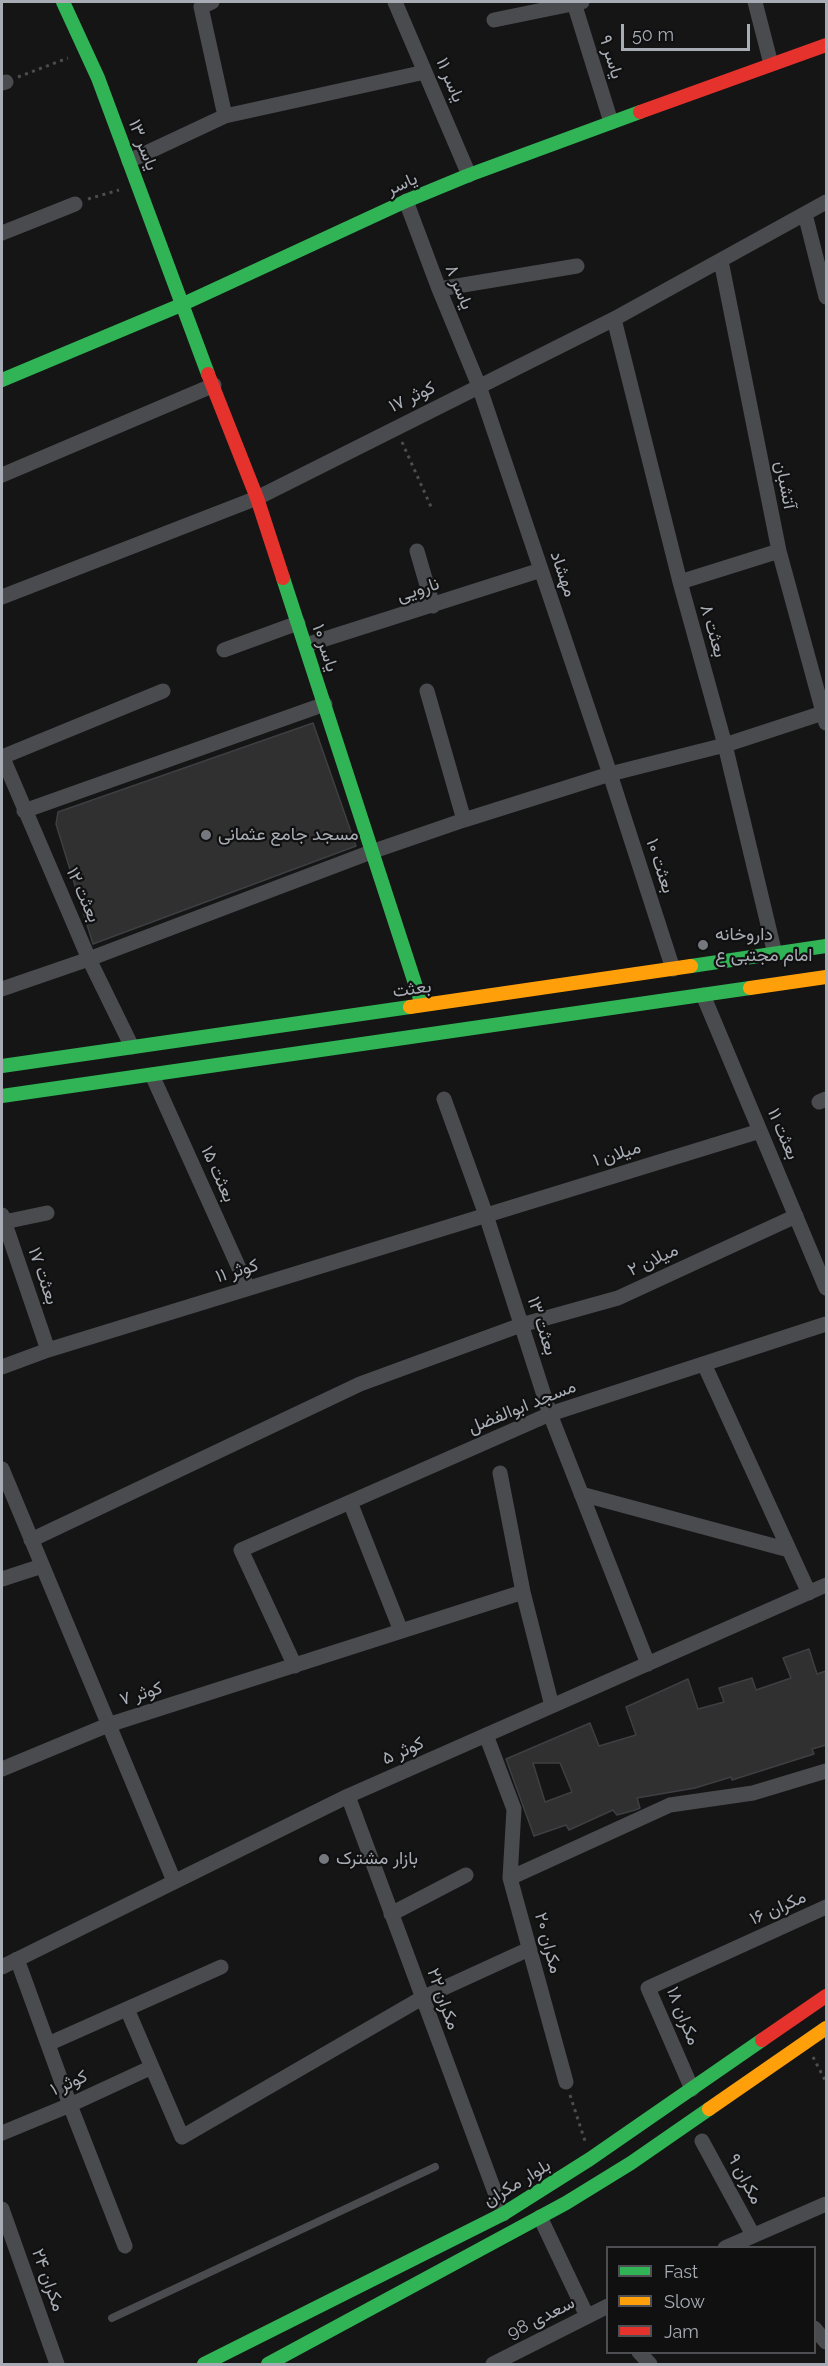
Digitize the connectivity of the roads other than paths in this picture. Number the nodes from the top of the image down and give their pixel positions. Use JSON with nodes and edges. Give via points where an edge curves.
{"nodes":[{"id":1,"x":63,"y":2,"type":"edge"},
{"id":2,"x":212,"y":2,"type":"edge"},
{"id":3,"x":395,"y":2,"type":"edge"},
{"id":4,"x":578,"y":2,"type":"edge"},
{"id":5,"x":755,"y":2,"type":"edge"},
{"id":6,"x":494,"y":20,"type":"dead end"},
{"id":7,"x":826,"y":45,"type":"edge"},
{"id":8,"x":771,"y":64,"type":"junction"},
{"id":9,"x":425,"y":72,"type":"junction"},
{"id":10,"x":225,"y":116,"type":"junction"},
{"id":11,"x":611,"y":122,"type":"junction"},
{"id":12,"x":129,"y":161,"type":"junction"},
{"id":13,"x":469,"y":175,"type":"junction"},
{"id":14,"x":406,"y":201,"type":"junction"},
{"id":15,"x":826,"y":202,"type":"edge"},
{"id":16,"x":75,"y":204,"type":"road end"},
{"id":17,"x":805,"y":214,"type":"junction"},
{"id":18,"x":2,"y":233,"type":"edge"},
{"id":19,"x":721,"y":261,"type":"junction"},
{"id":20,"x":577,"y":266,"type":"dead end"},
{"id":21,"x":439,"y":289,"type":"junction"},
{"id":22,"x":826,"y":297,"type":"edge"},
{"id":23,"x":182,"y":306,"type":"junction"},
{"id":24,"x":614,"y":319,"type":"junction"},
{"id":25,"x":2,"y":380,"type":"edge"},
{"id":26,"x":214,"y":385,"type":"junction"},
{"id":27,"x":479,"y":386,"type":"junction"},
{"id":28,"x":2,"y":475,"type":"edge"},
{"id":29,"x":257,"y":498,"type":"junction"},
{"id":30,"x":417,"y":551,"type":"dead end"},
{"id":31,"x":778,"y":551,"type":"junction"},
{"id":32,"x":541,"y":570,"type":"junction"},
{"id":33,"x":680,"y":582,"type":"junction"},
{"id":34,"x":2,"y":597,"type":"edge"},
{"id":35,"x":433,"y":606,"type":"junction"},
{"id":36,"x":298,"y":623,"type":"junction"},
{"id":37,"x":306,"y":645,"type":"junction"},
{"id":38,"x":224,"y":650,"type":"dead end"},
{"id":39,"x":162,"y":691,"type":"dead end"},
{"id":40,"x":427,"y":691,"type":"dead end"},
{"id":41,"x":325,"y":704,"type":"junction"},
{"id":42,"x":826,"y":716,"type":"edge"},
{"id":43,"x":725,"y":745,"type":"junction"},
{"id":44,"x":2,"y":756,"type":"edge"},
{"id":45,"x":610,"y":774,"type":"junction"},
{"id":46,"x":24,"y":811,"type":"junction"},
{"id":47,"x":464,"y":820,"type":"junction"},
{"id":48,"x":371,"y":852,"type":"junction"},
{"id":49,"x":826,"y":946,"type":"edge"},
{"id":50,"x":775,"y":954,"type":"junction"},
{"id":51,"x":89,"y":959,"type":"junction"},
{"id":52,"x":673,"y":969,"type":"junction"},
{"id":53,"x":826,"y":977,"type":"edge"},
{"id":54,"x":2,"y":989,"type":"edge"},
{"id":55,"x":703,"y":995,"type":"junction"},
{"id":56,"x":422,"y":1005,"type":"junction"},
{"id":57,"x":132,"y":1047,"type":"junction"},
{"id":58,"x":2,"y":1066,"type":"edge"},
{"id":59,"x":73,"y":1071,"type":"junction"},
{"id":60,"x":152,"y":1075,"type":"junction"},
{"id":61,"x":2,"y":1096,"type":"edge"},
{"id":62,"x":444,"y":1099,"type":"dead end"},
{"id":63,"x":760,"y":1131,"type":"junction"},
{"id":64,"x":47,"y":1213,"type":"dead end"},
{"id":65,"x":486,"y":1215,"type":"junction"},
{"id":66,"x":796,"y":1216,"type":"junction"},
{"id":67,"x":3,"y":1219,"type":"edge"},
{"id":68,"x":8,"y":1259,"type":"edge"},
{"id":69,"x":248,"y":1288,"type":"junction"},
{"id":70,"x":826,"y":1288,"type":"edge"},
{"id":71,"x":826,"y":1324,"type":"edge"},
{"id":72,"x":522,"y":1325,"type":"junction"},
{"id":73,"x":48,"y":1350,"type":"junction"},
{"id":74,"x":704,"y":1364,"type":"junction"},
{"id":75,"x":2,"y":1367,"type":"edge"},
{"id":76,"x":550,"y":1414,"type":"junction"},
{"id":77,"x":2,"y":1468,"type":"edge"},
{"id":78,"x":501,"y":1473,"type":"dead end"},
{"id":79,"x":581,"y":1494,"type":"junction"},
{"id":80,"x":350,"y":1502,"type":"junction"},
{"id":81,"x":31,"y":1540,"type":"junction"},
{"id":82,"x":789,"y":1550,"type":"junction"},
{"id":83,"x":42,"y":1566,"type":"junction"},
{"id":84,"x":2,"y":1579,"type":"edge"},
{"id":85,"x":826,"y":1585,"type":"edge"},
{"id":86,"x":524,"y":1592,"type":"junction"},
{"id":87,"x":808,"y":1593,"type":"junction"},
{"id":88,"x":401,"y":1632,"type":"junction"},
{"id":89,"x":648,"y":1664,"type":"junction"},
{"id":90,"x":295,"y":1666,"type":"junction"},
{"id":91,"x":552,"y":1706,"type":"junction"},
{"id":92,"x":108,"y":1725,"type":"junction"},
{"id":93,"x":486,"y":1736,"type":"junction"},
{"id":94,"x":2,"y":1769,"type":"edge"},
{"id":95,"x":826,"y":1771,"type":"edge"},
{"id":96,"x":348,"y":1796,"type":"junction"},
{"id":97,"x":465,"y":1875,"type":"dead end"},
{"id":98,"x":510,"y":1878,"type":"junction"},
{"id":99,"x":174,"y":1881,"type":"junction"},
{"id":100,"x":826,"y":1907,"type":"edge"},
{"id":101,"x":391,"y":1914,"type":"junction"},
{"id":102,"x":745,"y":1944,"type":"joint"},
{"id":103,"x":529,"y":1948,"type":"junction"},
{"id":104,"x":17,"y":1959,"type":"junction"},
{"id":105,"x":2,"y":1967,"type":"edge"},
{"id":106,"x":221,"y":1967,"type":"dead end"},
{"id":107,"x":826,"y":1996,"type":"edge"},
{"id":108,"x":422,"y":1998,"type":"junction"},
{"id":109,"x":127,"y":2009,"type":"junction"},
{"id":110,"x":826,"y":2028,"type":"edge"},
{"id":111,"x":48,"y":2044,"type":"junction"},
{"id":112,"x":152,"y":2067,"type":"junction"},
{"id":113,"x":566,"y":2082,"type":"road end"},
{"id":114,"x":692,"y":2089,"type":"junction"},
{"id":115,"x":70,"y":2105,"type":"junction"},
{"id":116,"x":2,"y":2133,"type":"edge"},
{"id":117,"x":702,"y":2141,"type":"dead end"},
{"id":118,"x":435,"y":2167,"type":"dead end"},
{"id":119,"x":826,"y":2204,"type":"edge"},
{"id":120,"x":2,"y":2209,"type":"edge"},
{"id":121,"x":503,"y":2214,"type":"junction"},
{"id":122,"x":540,"y":2217,"type":"junction"},
{"id":123,"x":740,"y":2243,"type":"edge"},
{"id":124,"x":125,"y":2246,"type":"dead end"},
{"id":125,"x":601,"y":2312,"type":"edge"},
{"id":126,"x":112,"y":2318,"type":"dead end"},
{"id":127,"x":816,"y":2330,"type":"edge"},
{"id":128,"x":826,"y":2342,"type":"edge"},
{"id":129,"x":57,"y":2364,"type":"edge"},
{"id":130,"x":204,"y":2364,"type":"edge"},
{"id":131,"x":268,"y":2364,"type":"edge"},
{"id":132,"x":493,"y":2364,"type":"edge"}],
"edges":[{"from":1,"to":12,"type":"street","name":"یاسر ۱۳","via":[[87,50]]},
{"from":2,"to":10,"type":"street","via":[[201,7]]},
{"from":3,"to":9,"type":"street","name":"یاسر ۱۱"},
{"from":4,"to":6,"type":"street"},
{"from":4,"to":11,"type":"street","name":"یاسر ۹"},
{"from":5,"to":8,"type":"street"},
{"from":7,"to":8,"type":"street","name":"یاسر"},
{"from":8,"to":11,"type":"street","name":"یاسر"},
{"from":9,"to":10,"type":"street"},
{"from":9,"to":13,"type":"street","name":"یاسر ۱۱"},
{"from":10,"to":12,"type":"street"},
{"from":11,"to":13,"type":"street","name":"یاسر"},
{"from":12,"to":23,"type":"street","name":"یاسر ۱۳"},
{"from":13,"to":14,"type":"street","name":"یاسر"},
{"from":14,"to":21,"type":"street","name":"یاسر ۸"},
{"from":14,"to":23,"type":"street","name":"یاسر"},
{"from":15,"to":17,"type":"street","name":"کوثر ۱۷"},
{"from":16,"to":18,"type":"street"},
{"from":17,"to":19,"type":"street","name":"کوثر ۱۷"},
{"from":17,"to":22,"type":"street"},
{"from":19,"to":24,"type":"street","name":"کوثر ۱۷"},
{"from":19,"to":31,"type":"street","name":"آتشبان"},
{"from":20,"to":21,"type":"street"},
{"from":21,"to":27,"type":"street","name":"یاسر ۸"},
{"from":23,"to":25,"type":"street","name":"یاسر"},
{"from":23,"to":26,"type":"street","name":"یاسر ۱۰"},
{"from":24,"to":27,"type":"street","name":"کوثر ۱۷"},
{"from":24,"to":33,"type":"street","name":"بعثت ۸"},
{"from":26,"to":28,"type":"street"},
{"from":26,"to":29,"type":"street","name":"یاسر ۱۰"},
{"from":27,"to":29,"type":"street","name":"کوثر ۱۷"},
{"from":27,"to":32,"type":"street","name":"مهشاد"},
{"from":29,"to":34,"type":"street","name":"کوثر ۱۷"},
{"from":29,"to":36,"type":"street","name":"یاسر ۱۰"},
{"from":30,"to":35,"type":"street"},
{"from":31,"to":33,"type":"street"},
{"from":31,"to":42,"type":"street","name":"آتشبان"},
{"from":32,"to":35,"type":"street","name":"نارویی"},
{"from":32,"to":45,"type":"street","name":"مهشاد"},
{"from":33,"to":43,"type":"street","name":"بعثت ۸"},
{"from":35,"to":37,"type":"street","name":"نارویی"},
{"from":36,"to":37,"type":"street","name":"یاسر ۱۰"},
{"from":36,"to":38,"type":"street"},
{"from":37,"to":41,"type":"street","name":"یاسر ۱۰"},
{"from":39,"to":44,"type":"street"},
{"from":40,"to":47,"type":"street"},
{"from":41,"to":46,"type":"street"},
{"from":41,"to":48,"type":"street","name":"یاسر ۱۰"},
{"from":42,"to":43,"type":"street"},
{"from":43,"to":45,"type":"street"},
{"from":43,"to":50,"type":"street","name":"بعثت ۸"},
{"from":44,"to":46,"type":"street","name":"بعثت ۱۲"},
{"from":45,"to":47,"type":"street"},
{"from":45,"to":52,"type":"street","name":"بعثت ۱۰"},
{"from":46,"to":51,"type":"street","name":"بعثت ۱۲"},
{"from":47,"to":48,"type":"street"},
{"from":48,"to":51,"type":"street"},
{"from":48,"to":56,"type":"street","name":"یاسر ۱۰"},
{"from":49,"to":50,"type":"street","name":"بعثت"},
{"from":50,"to":52,"type":"street","name":"بعثت"},
{"from":51,"to":54,"type":"street"},
{"from":51,"to":57,"type":"street","name":"بعثت ۱۲"},
{"from":52,"to":56,"type":"street","name":"بعثت"},
{"from":53,"to":55,"type":"street","name":"بعثت"},
{"from":55,"to":60,"type":"street","name":"بعثت"},
{"from":55,"to":63,"type":"street","name":"بعثت ۱۱"},
{"from":56,"to":57,"type":"street","name":"بعثت"},
{"from":57,"to":59,"type":"street","name":"بعثت"},
{"from":58,"to":59,"type":"street","name":"بعثت"},
{"from":59,"to":60,"type":"street","name":"بعثت"},
{"from":59,"to":61,"type":"street","name":"بعثت"},
{"from":60,"to":69,"type":"street","name":"بعثت ۱۵"},
{"from":62,"to":65,"type":"street","name":"بعثت ۱۳"},
{"from":63,"to":65,"type":"street","name":"میلان ۱"},
{"from":63,"to":66,"type":"street","name":"بعثت ۱۱"},
{"from":64,"to":67,"type":"street"},
{"from":65,"to":69,"type":"street","name":"کوثر ۱۱"},
{"from":65,"to":72,"type":"street","name":"بعثت ۱۳"},
{"from":66,"to":70,"type":"street","name":"بعثت ۱۱"},
{"from":66,"to":72,"type":"street","name":"میلان ۲","via":[[618,1298]]},
{"from":67,"to":68,"type":"street","name":"بعثت ۱۷"},
{"from":68,"to":73,"type":"street","name":"بعثت ۱۷"},
{"from":69,"to":73,"type":"street","name":"کوثر ۱۱"},
{"from":71,"to":74,"type":"street","name":"مسجد ابوالفضل"},
{"from":72,"to":76,"type":"street","name":"بعثت ۱۳"},
{"from":72,"to":81,"type":"street","name":"میلان ۲","via":[[360,1384]]},
{"from":73,"to":75,"type":"street","name":"کوثر ۱۱"},
{"from":74,"to":76,"type":"street","name":"مسجد ابوالفضل"},
{"from":74,"to":82,"type":"street"},
{"from":76,"to":79,"type":"street","name":"بعثت ۱۳"},
{"from":76,"to":80,"type":"street","name":"مسجد ابوالفضل"},
{"from":77,"to":81,"type":"street"},
{"from":78,"to":86,"type":"street"},
{"from":79,"to":82,"type":"street"},
{"from":79,"to":89,"type":"street","name":"بعثت ۱۳"},
{"from":80,"to":88,"type":"street"},
{"from":80,"to":90,"type":"street","name":"مسجد ابوالفضل","via":[[241,1550]]},
{"from":81,"to":83,"type":"street"},
{"from":82,"to":87,"type":"street"},
{"from":83,"to":84,"type":"street"},
{"from":83,"to":92,"type":"street"},
{"from":85,"to":87,"type":"street","name":"کوثر ۵"},
{"from":86,"to":88,"type":"street","name":"کوثر ۷"},
{"from":86,"to":91,"type":"street"},
{"from":87,"to":89,"type":"street","name":"کوثر ۵"},
{"from":88,"to":90,"type":"street","name":"کوثر ۷"},
{"from":89,"to":91,"type":"street","name":"کوثر ۵"},
{"from":90,"to":92,"type":"street","name":"کوثر ۷"},
{"from":91,"to":93,"type":"street","name":"کوثر ۵"},
{"from":92,"to":94,"type":"street","name":"کوثر ۷"},
{"from":92,"to":99,"type":"street"},
{"from":93,"to":96,"type":"street","name":"کوثر ۵"},
{"from":93,"to":98,"type":"street","name":"مکران ۲۰","via":[[514,1809]]},
{"from":95,"to":98,"type":"street","via":[[753,1792],[670,1805]]},
{"from":96,"to":99,"type":"street","name":"کوثر ۵"},
{"from":96,"to":101,"type":"street","name":"مکران ۲۲"},
{"from":97,"to":101,"type":"street"},
{"from":98,"to":103,"type":"street","name":"مکران ۲۰"},
{"from":99,"to":104,"type":"street","name":"کوثر ۵"},
{"from":100,"to":102,"type":"street","name":"مکران ۱۶"},
{"from":101,"to":108,"type":"street","name":"مکران ۲۲"},
{"from":102,"to":114,"type":"street","name":"مکران ۱۸","via":[[648,1988]]},
{"from":103,"to":108,"type":"street"},
{"from":103,"to":113,"type":"street","name":"مکران ۲۰"},
{"from":104,"to":105,"type":"street","name":"کوثر ۵"},
{"from":104,"to":111,"type":"street"},
{"from":106,"to":109,"type":"street"},
{"from":107,"to":114,"type":"street","name":"بلوار مکران"},
{"from":108,"to":112,"type":"street","via":[[182,2137]]},
{"from":108,"to":121,"type":"street","name":"مکران ۲۲"},
{"from":109,"to":111,"type":"street"},
{"from":109,"to":112,"type":"street"},
{"from":110,"to":122,"type":"street","via":[[631,2163]]},
{"from":111,"to":115,"type":"street"},
{"from":112,"to":115,"type":"street","name":"کوثر ۱"},
{"from":114,"to":121,"type":"street","name":"بلوار مکران"},
{"from":115,"to":116,"type":"street","name":"کوثر ۱"},
{"from":115,"to":124,"type":"street"},
{"from":117,"to":123,"type":"street","name":"مکران ۹"},
{"from":118,"to":126,"type":"lane"},
{"from":119,"to":123,"type":"street"},
{"from":120,"to":129,"type":"street","name":"مکران ۲۴"},
{"from":121,"to":130,"type":"street","name":"بلوار مکران"},
{"from":122,"to":125,"type":"street"},
{"from":122,"to":131,"type":"street"},
{"from":125,"to":132,"type":"street","name":"سعدی 98"},
{"from":127,"to":128,"type":"street"}]}
